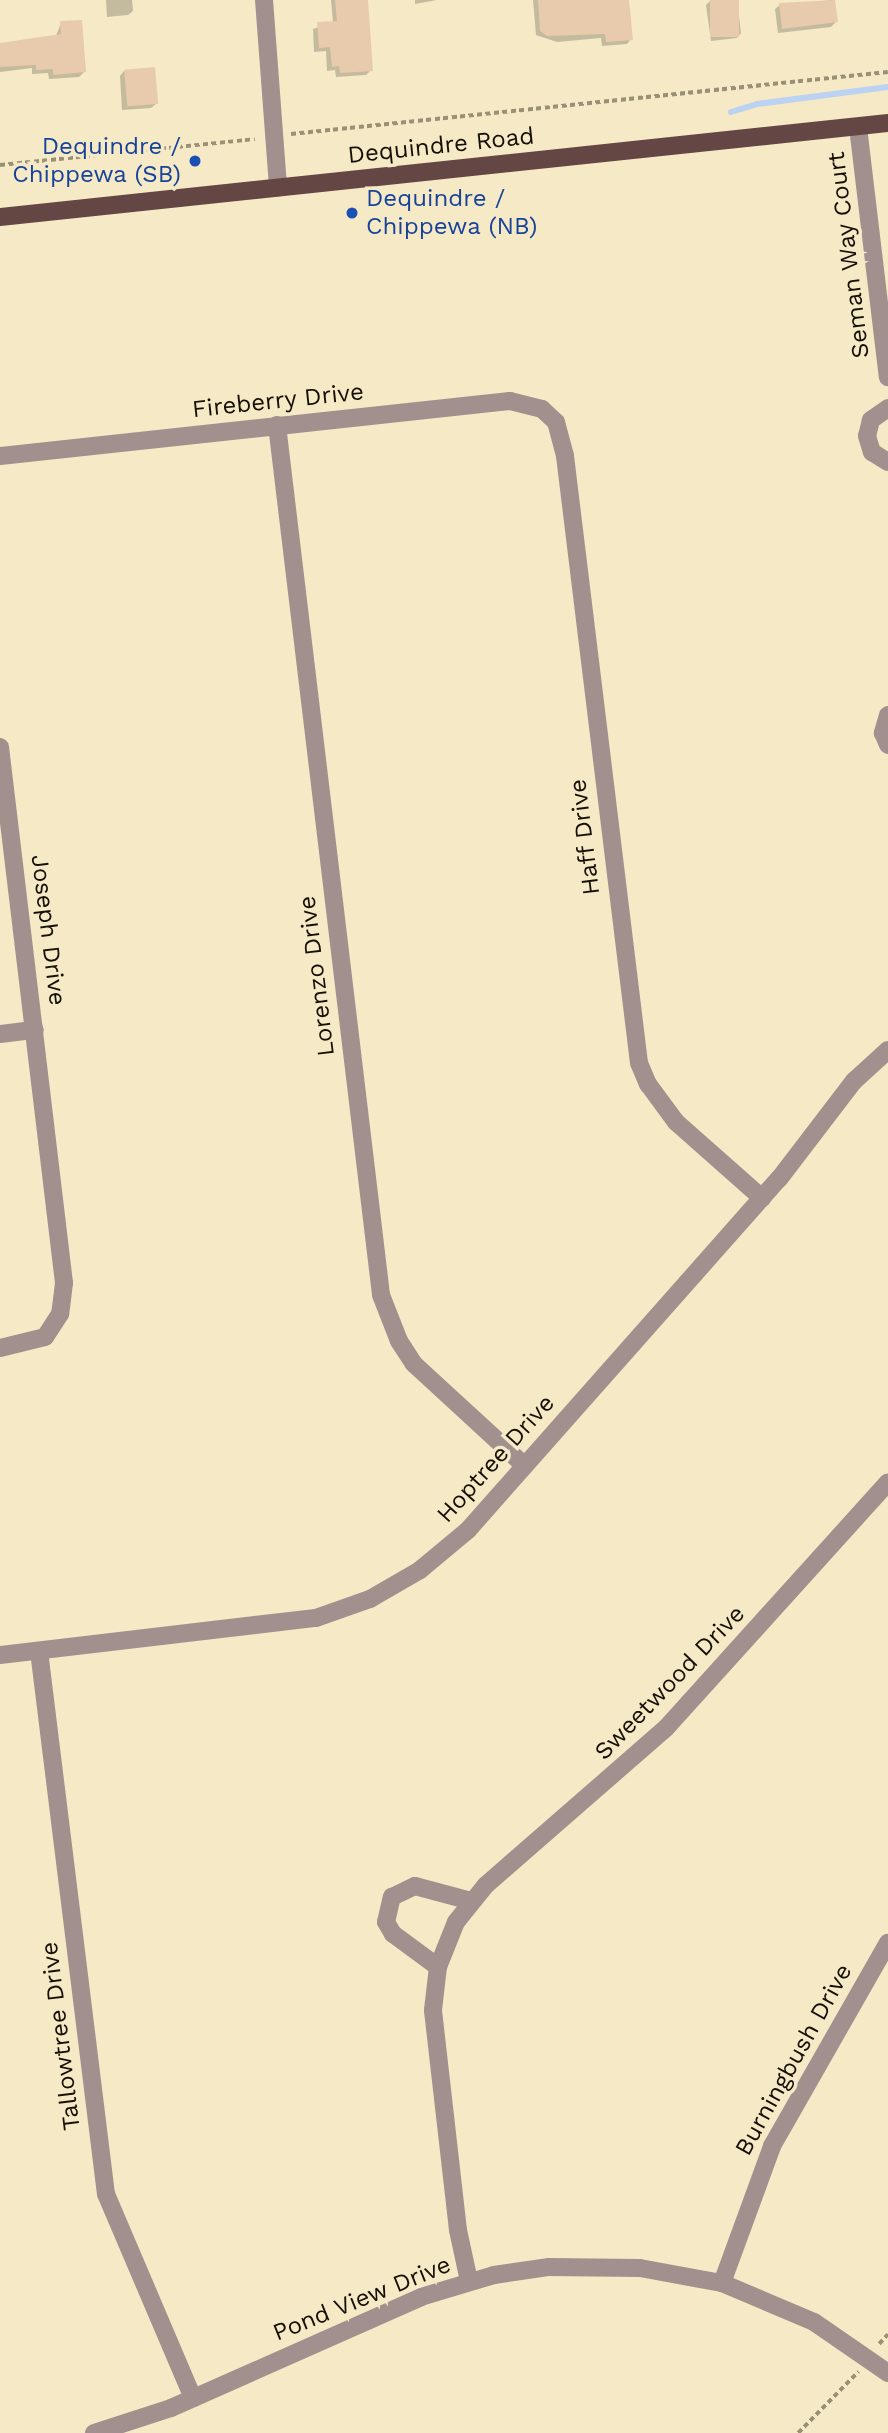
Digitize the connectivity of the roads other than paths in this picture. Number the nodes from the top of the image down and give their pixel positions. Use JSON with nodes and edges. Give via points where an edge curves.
{"nodes":[{"id":1,"x":264,"y":0,"type":"edge"},
{"id":2,"x":888,"y":123,"type":"edge"},
{"id":3,"x":859,"y":127,"type":"junction"},
{"id":4,"x":278,"y":187,"type":"junction"},
{"id":5,"x":0,"y":217,"type":"edge"},
{"id":6,"x":888,"y":377,"type":"edge"},
{"id":7,"x":888,"y":408,"type":"edge"},
{"id":8,"x":556,"y":422,"type":"joint"},
{"id":9,"x":277,"y":425,"type":"junction"},
{"id":10,"x":0,"y":456,"type":"edge"},
{"id":11,"x":888,"y":462,"type":"edge"},
{"id":12,"x":888,"y":715,"type":"edge"},
{"id":13,"x":888,"y":745,"type":"edge"},
{"id":14,"x":0,"y":747,"type":"edge"},
{"id":15,"x":35,"y":1030,"type":"junction"},
{"id":16,"x":0,"y":1034,"type":"edge"},
{"id":17,"x":888,"y":1050,"type":"edge"},
{"id":18,"x":762,"y":1198,"type":"junction"},
{"id":19,"x":0,"y":1348,"type":"edge"},
{"id":20,"x":524,"y":1465,"type":"junction"},
{"id":21,"x":888,"y":1482,"type":"edge"},
{"id":22,"x":39,"y":1651,"type":"junction"},
{"id":23,"x":0,"y":1655,"type":"edge"},
{"id":24,"x":471,"y":1901,"type":"junction"},
{"id":25,"x":888,"y":1943,"type":"edge"},
{"id":26,"x":438,"y":1967,"type":"junction"},
{"id":27,"x":469,"y":2281,"type":"junction"},
{"id":28,"x":722,"y":2283,"type":"junction"},
{"id":29,"x":888,"y":2373,"type":"edge"},
{"id":30,"x":193,"y":2398,"type":"junction"},
{"id":31,"x":94,"y":2433,"type":"edge"}],
"edges":[{"from":1,"to":4,"type":"street"},
{"from":2,"to":3,"type":"main road","name":"Dequindre Road"},
{"from":3,"to":4,"type":"main road","name":"Dequindre Road"},
{"from":3,"to":6,"type":"street","name":"Seman Way Court"},
{"from":4,"to":5,"type":"main road","name":"Dequindre Road"},
{"from":7,"to":11,"type":"street","via":[[871,420],[867,436],[872,452]]},
{"from":8,"to":9,"type":"street","name":"Fireberry Drive","via":[[542,409],[510,401]]},
{"from":8,"to":18,"type":"street","name":"Haff Drive","via":[[565,456],[639,1063],[648,1084],[676,1122]]},
{"from":9,"to":10,"type":"street","name":"Fireberry Drive"},
{"from":9,"to":20,"type":"street","name":"Lorenzo Drive","via":[[382,1295],[399,1341],[414,1364]]},
{"from":12,"to":13,"type":"street","via":[[883,733]]},
{"from":14,"to":15,"type":"street","name":"Joseph Drive"},
{"from":15,"to":16,"type":"street"},
{"from":15,"to":19,"type":"street","name":"Joseph Drive","via":[[64,1283],[54,1327],[32,1343]]},
{"from":17,"to":18,"type":"street","name":"Hoptree Drive","via":[[854,1081]]},
{"from":18,"to":20,"type":"street","name":"Hoptree Drive"},
{"from":20,"to":22,"type":"street","name":"Hoptree Drive","via":[[446,1550],[392,1587],[343,1610],[287,1623]]},
{"from":21,"to":24,"type":"street","name":"Sweetwood Drive","via":[[640,1754]]},
{"from":22,"to":23,"type":"street","name":"Hoptree Drive"},
{"from":22,"to":30,"type":"street","name":"Tallowtree Drive","via":[[106,2194]]},
{"from":24,"to":26,"type":"street","name":"Sweetwood Drive","via":[[456,1922]]},
{"from":24,"to":26,"type":"street","via":[[415,1886],[391,1897],[386,1922],[393,1934]]},
{"from":25,"to":28,"type":"street","name":"Burningbush Drive","via":[[772,2146]]},
{"from":26,"to":27,"type":"street","name":"Sweetwood Drive","via":[[433,2010]]},
{"from":27,"to":28,"type":"street","name":"Pond View Drive","via":[[522,2270],[578,2266],[650,2269]]},
{"from":27,"to":30,"type":"street","name":"Pond View Drive","via":[[391,2308]]},
{"from":28,"to":29,"type":"street","name":"Pond View Drive","via":[[814,2322]]},
{"from":30,"to":31,"type":"street","name":"Pond View Drive"}]}
